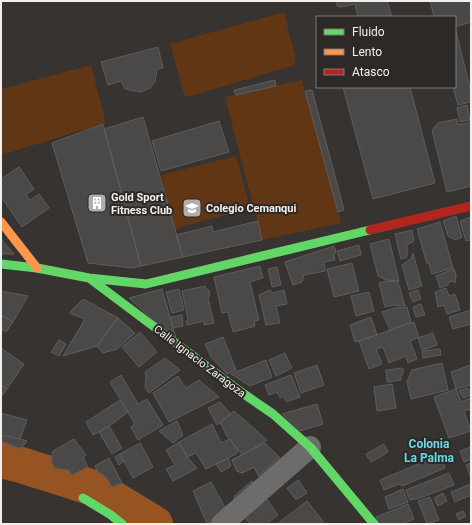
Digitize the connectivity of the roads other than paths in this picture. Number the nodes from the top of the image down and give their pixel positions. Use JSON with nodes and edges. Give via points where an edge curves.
{"nodes":[{"id":1,"x":471,"y":206,"type":"edge"},
{"id":2,"x":1,"y":222,"type":"edge"},
{"id":3,"x":1,"y":264,"type":"edge"},
{"id":4,"x":37,"y":268,"type":"junction"},
{"id":5,"x":89,"y":278,"type":"junction"},
{"id":6,"x":310,"y":447,"type":"junction"},
{"id":7,"x":83,"y":498,"type":"dead end"},
{"id":8,"x":122,"y":524,"type":"edge"},
{"id":9,"x":222,"y":524,"type":"edge"},
{"id":10,"x":374,"y":524,"type":"edge"}],
"edges":[{"from":1,"to":5,"type":"street","via":[[146,284]]},
{"from":2,"to":4,"type":"street"},
{"from":3,"to":4,"type":"street"},
{"from":4,"to":5,"type":"street"},
{"from":5,"to":6,"type":"street","name":"Calle Ignacio Zaragoza","via":[[273,414]]},
{"from":6,"to":9,"type":"street"},
{"from":6,"to":10,"type":"street","name":"Calle Ignacio Zaragoza"},
{"from":7,"to":8,"type":"street"}]}
